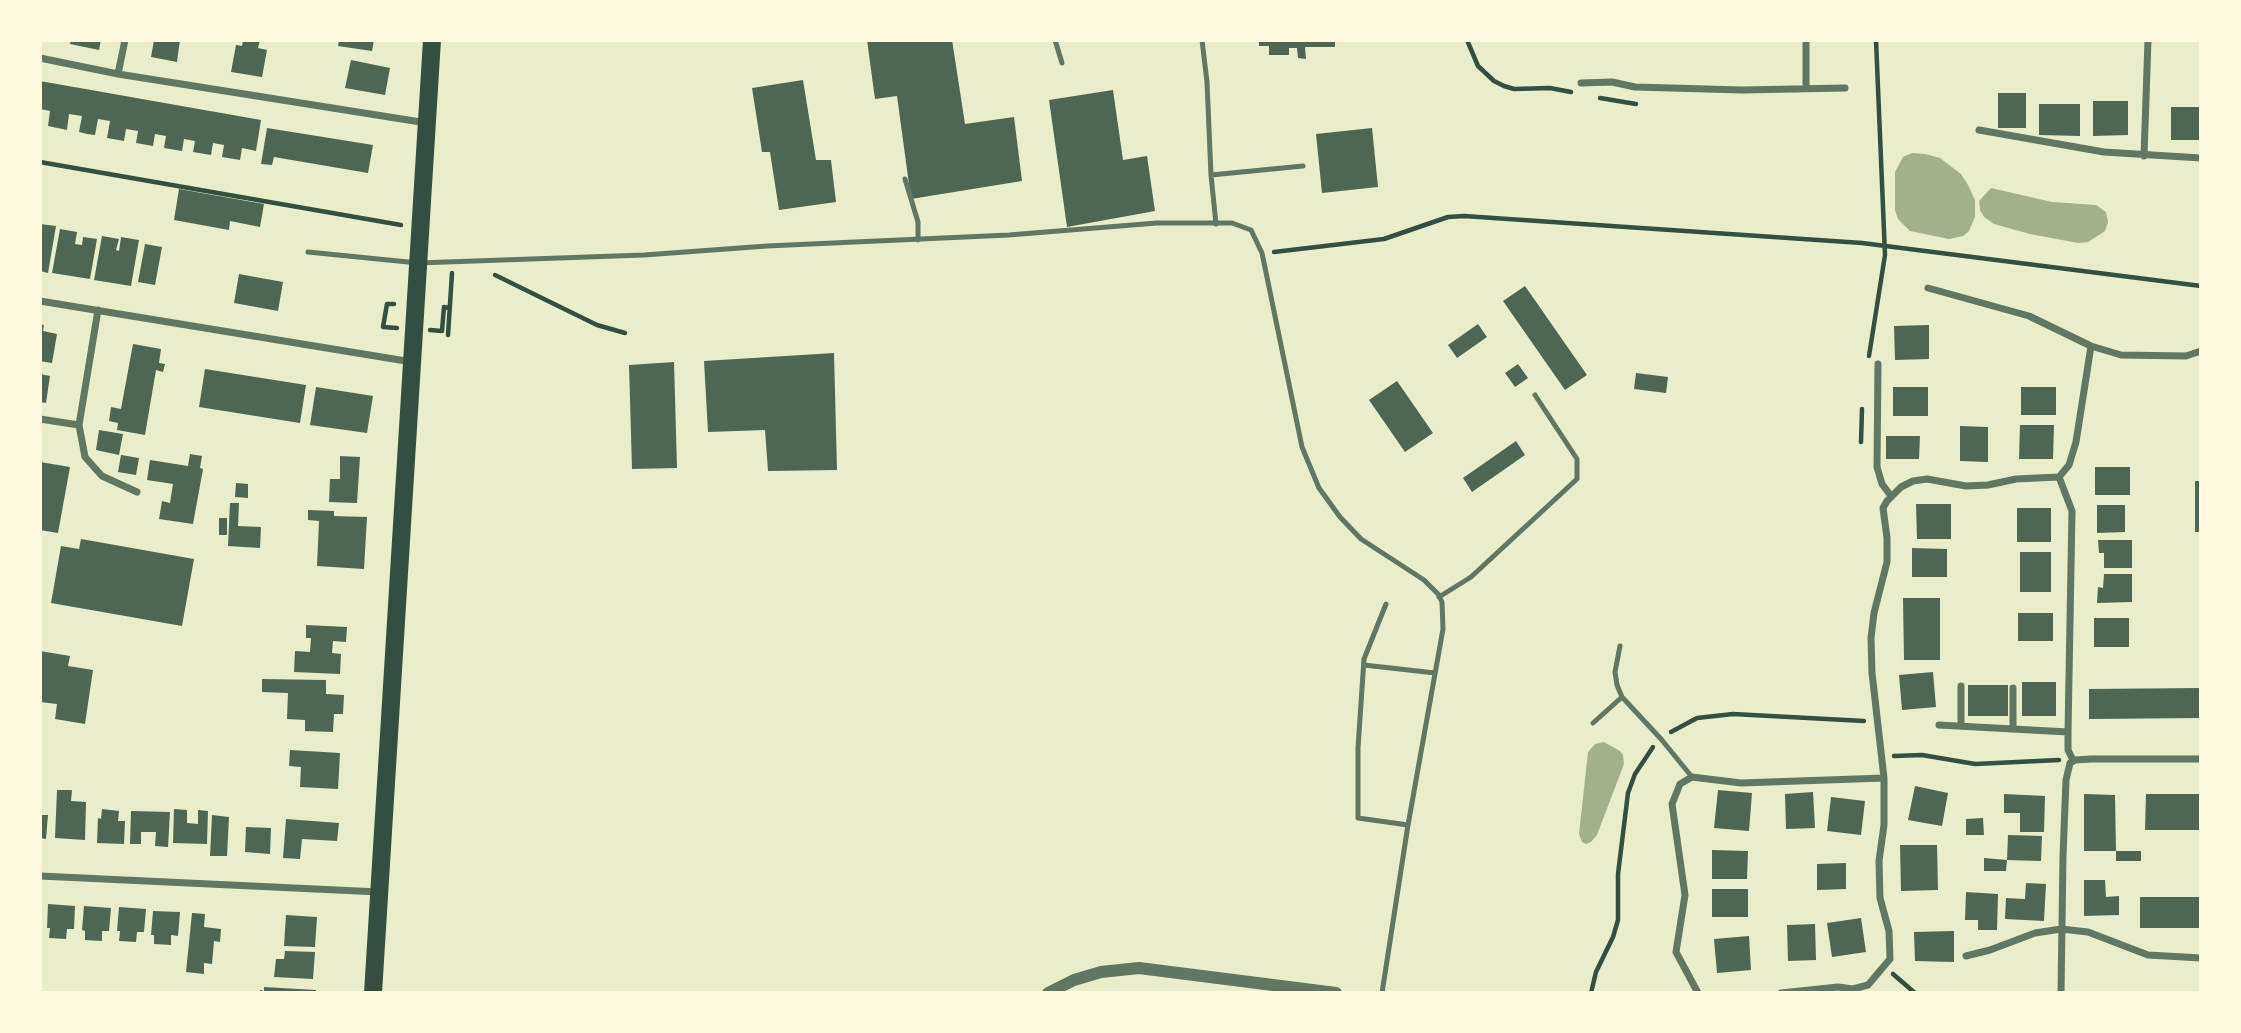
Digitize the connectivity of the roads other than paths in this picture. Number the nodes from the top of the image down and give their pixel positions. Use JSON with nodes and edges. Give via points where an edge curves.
{"nodes":[{"id":1,"x":125,"y":40,"type":"edge"},
{"id":2,"x":432,"y":40,"type":"edge"},
{"id":3,"x":1055,"y":40,"type":"edge"},
{"id":4,"x":1202,"y":40,"type":"edge"},
{"id":5,"x":1806,"y":40,"type":"edge"},
{"id":6,"x":2148,"y":40,"type":"edge"},
{"id":7,"x":40,"y":58,"type":"edge"},
{"id":8,"x":1062,"y":63,"type":"dead end"},
{"id":9,"x":118,"y":74,"type":"junction"},
{"id":10,"x":1581,"y":83,"type":"dead end"},
{"id":11,"x":1806,"y":88,"type":"junction"},
{"id":12,"x":1845,"y":88,"type":"dead end"},
{"id":13,"x":428,"y":123,"type":"junction"},
{"id":14,"x":1979,"y":130,"type":"dead end"},
{"id":15,"x":2144,"y":156,"type":"junction"},
{"id":16,"x":2201,"y":158,"type":"edge"},
{"id":17,"x":1303,"y":166,"type":"dead end"},
{"id":18,"x":1211,"y":175,"type":"junction"},
{"id":19,"x":905,"y":179,"type":"dead end"},
{"id":20,"x":1216,"y":224,"type":"junction"},
{"id":21,"x":918,"y":240,"type":"junction"},
{"id":22,"x":308,"y":251,"type":"dead end"},
{"id":23,"x":418,"y":263,"type":"junction"},
{"id":24,"x":1928,"y":288,"type":"dead end"},
{"id":25,"x":40,"y":301,"type":"edge"},
{"id":26,"x":98,"y":310,"type":"junction"},
{"id":27,"x":2091,"y":345,"type":"junction"},
{"id":28,"x":2201,"y":351,"type":"edge"},
{"id":29,"x":412,"y":362,"type":"junction"},
{"id":30,"x":1878,"y":364,"type":"dead end"},
{"id":31,"x":1535,"y":395,"type":"dead end"},
{"id":32,"x":40,"y":419,"type":"edge"},
{"id":33,"x":79,"y":425,"type":"junction"},
{"id":34,"x":2059,"y":477,"type":"junction"},
{"id":35,"x":136,"y":492,"type":"dead end"},
{"id":36,"x":1892,"y":496,"type":"junction"},
{"id":37,"x":1439,"y":597,"type":"junction"},
{"id":38,"x":1387,"y":604,"type":"dead end"},
{"id":39,"x":1620,"y":646,"type":"dead end"},
{"id":40,"x":1364,"y":665,"type":"junction"},
{"id":41,"x":1435,"y":673,"type":"junction"},
{"id":42,"x":1961,"y":686,"type":"dead end"},
{"id":43,"x":2013,"y":688,"type":"dead end"},
{"id":44,"x":1622,"y":697,"type":"junction"},
{"id":45,"x":1593,"y":723,"type":"dead end"},
{"id":46,"x":1939,"y":724,"type":"dead end"},
{"id":47,"x":1961,"y":726,"type":"junction"},
{"id":48,"x":2012,"y":729,"type":"junction"},
{"id":49,"x":2068,"y":732,"type":"junction"},
{"id":50,"x":2201,"y":760,"type":"edge"},
{"id":51,"x":2071,"y":761,"type":"junction"},
{"id":52,"x":1692,"y":777,"type":"junction"},
{"id":53,"x":1884,"y":778,"type":"junction"},
{"id":54,"x":1408,"y":825,"type":"junction"},
{"id":55,"x":40,"y":876,"type":"edge"},
{"id":56,"x":379,"y":892,"type":"junction"},
{"id":57,"x":2061,"y":929,"type":"junction"},
{"id":58,"x":1966,"y":956,"type":"dead end"},
{"id":59,"x":2201,"y":958,"type":"edge"},
{"id":60,"x":1298,"y":991,"type":"edge"},
{"id":61,"x":373,"y":993,"type":"edge"},
{"id":62,"x":1048,"y":993,"type":"edge"},
{"id":63,"x":1336,"y":993,"type":"edge"},
{"id":64,"x":1382,"y":993,"type":"edge"},
{"id":65,"x":1698,"y":993,"type":"edge"},
{"id":66,"x":1782,"y":993,"type":"edge"},
{"id":67,"x":2061,"y":993,"type":"edge"}],
"edges":[{"from":1,"to":9,"type":"street"},
{"from":2,"to":13,"type":"main road"},
{"from":3,"to":8,"type":"lane"},
{"from":4,"to":18,"type":"lane"},
{"from":5,"to":11,"type":"street"},
{"from":6,"to":15,"type":"street"},
{"from":7,"to":9,"type":"street"},
{"from":9,"to":13,"type":"street"},
{"from":10,"to":11,"type":"street","via":[[1612,82],[1635,88]]},
{"from":11,"to":12,"type":"street"},
{"from":13,"to":23,"type":"main road"},
{"from":14,"to":15,"type":"street"},
{"from":15,"to":16,"type":"street"},
{"from":17,"to":18,"type":"lane"},
{"from":18,"to":20,"type":"lane"},
{"from":19,"to":21,"type":"lane","via":[[918,222]]},
{"from":20,"to":21,"type":"lane","via":[[1157,223]]},
{"from":20,"to":37,"type":"lane","via":[[1232,223],[1251,230],[1262,253],[1302,447],[1319,488],[1361,539],[1424,580]]},
{"from":21,"to":23,"type":"lane"},
{"from":22,"to":23,"type":"lane"},
{"from":23,"to":29,"type":"main road"},
{"from":24,"to":27,"type":"street","via":[[2029,316]]},
{"from":25,"to":26,"type":"street"},
{"from":26,"to":29,"type":"street"},
{"from":26,"to":33,"type":"street"},
{"from":27,"to":28,"type":"street","via":[[2121,355],[2186,356]]},
{"from":27,"to":34,"type":"street","via":[[2076,442]]},
{"from":29,"to":56,"type":"main road"},
{"from":30,"to":36,"type":"street","via":[[1877,467]]},
{"from":31,"to":37,"type":"lane","via":[[1577,459],[1577,479],[1472,577]]},
{"from":32,"to":33,"type":"street"},
{"from":33,"to":35,"type":"street","via":[[85,457],[102,477]]},
{"from":34,"to":36,"type":"street","via":[[1966,486],[1927,479],[1913,481]]},
{"from":34,"to":49,"type":"street","via":[[2072,511]]},
{"from":36,"to":53,"type":"street","via":[[1884,508],[1887,562],[1871,638]]},
{"from":37,"to":41,"type":"lane","via":[[1443,622]]},
{"from":38,"to":40,"type":"lane"},
{"from":39,"to":44,"type":"lane","via":[[1615,672]]},
{"from":40,"to":41,"type":"lane"},
{"from":40,"to":54,"type":"lane","via":[[1358,818]]},
{"from":41,"to":54,"type":"lane"},
{"from":42,"to":47,"type":"street"},
{"from":43,"to":48,"type":"street"},
{"from":44,"to":45,"type":"lane"},
{"from":44,"to":52,"type":"lane"},
{"from":46,"to":47,"type":"street"},
{"from":47,"to":48,"type":"street"},
{"from":48,"to":49,"type":"street"},
{"from":49,"to":51,"type":"street"},
{"from":50,"to":51,"type":"street"},
{"from":51,"to":57,"type":"street","via":[[2066,780]]},
{"from":52,"to":53,"type":"street","via":[[1741,783]]},
{"from":52,"to":65,"type":"street","via":[[1680,784],[1672,804],[1685,890],[1676,953]]},
{"from":53,"to":66,"type":"street","via":[[1879,861],[1890,959],[1868,985]]},
{"from":54,"to":64,"type":"lane"},
{"from":55,"to":56,"type":"street"},
{"from":56,"to":61,"type":"main road"},
{"from":57,"to":58,"type":"street"},
{"from":57,"to":59,"type":"street","via":[[2088,932],[2148,956]]},
{"from":57,"to":67,"type":"street"},
{"from":60,"to":62,"type":"street","via":[[1139,968],[1101,972]]},
{"from":60,"to":63,"type":"street"}]}
